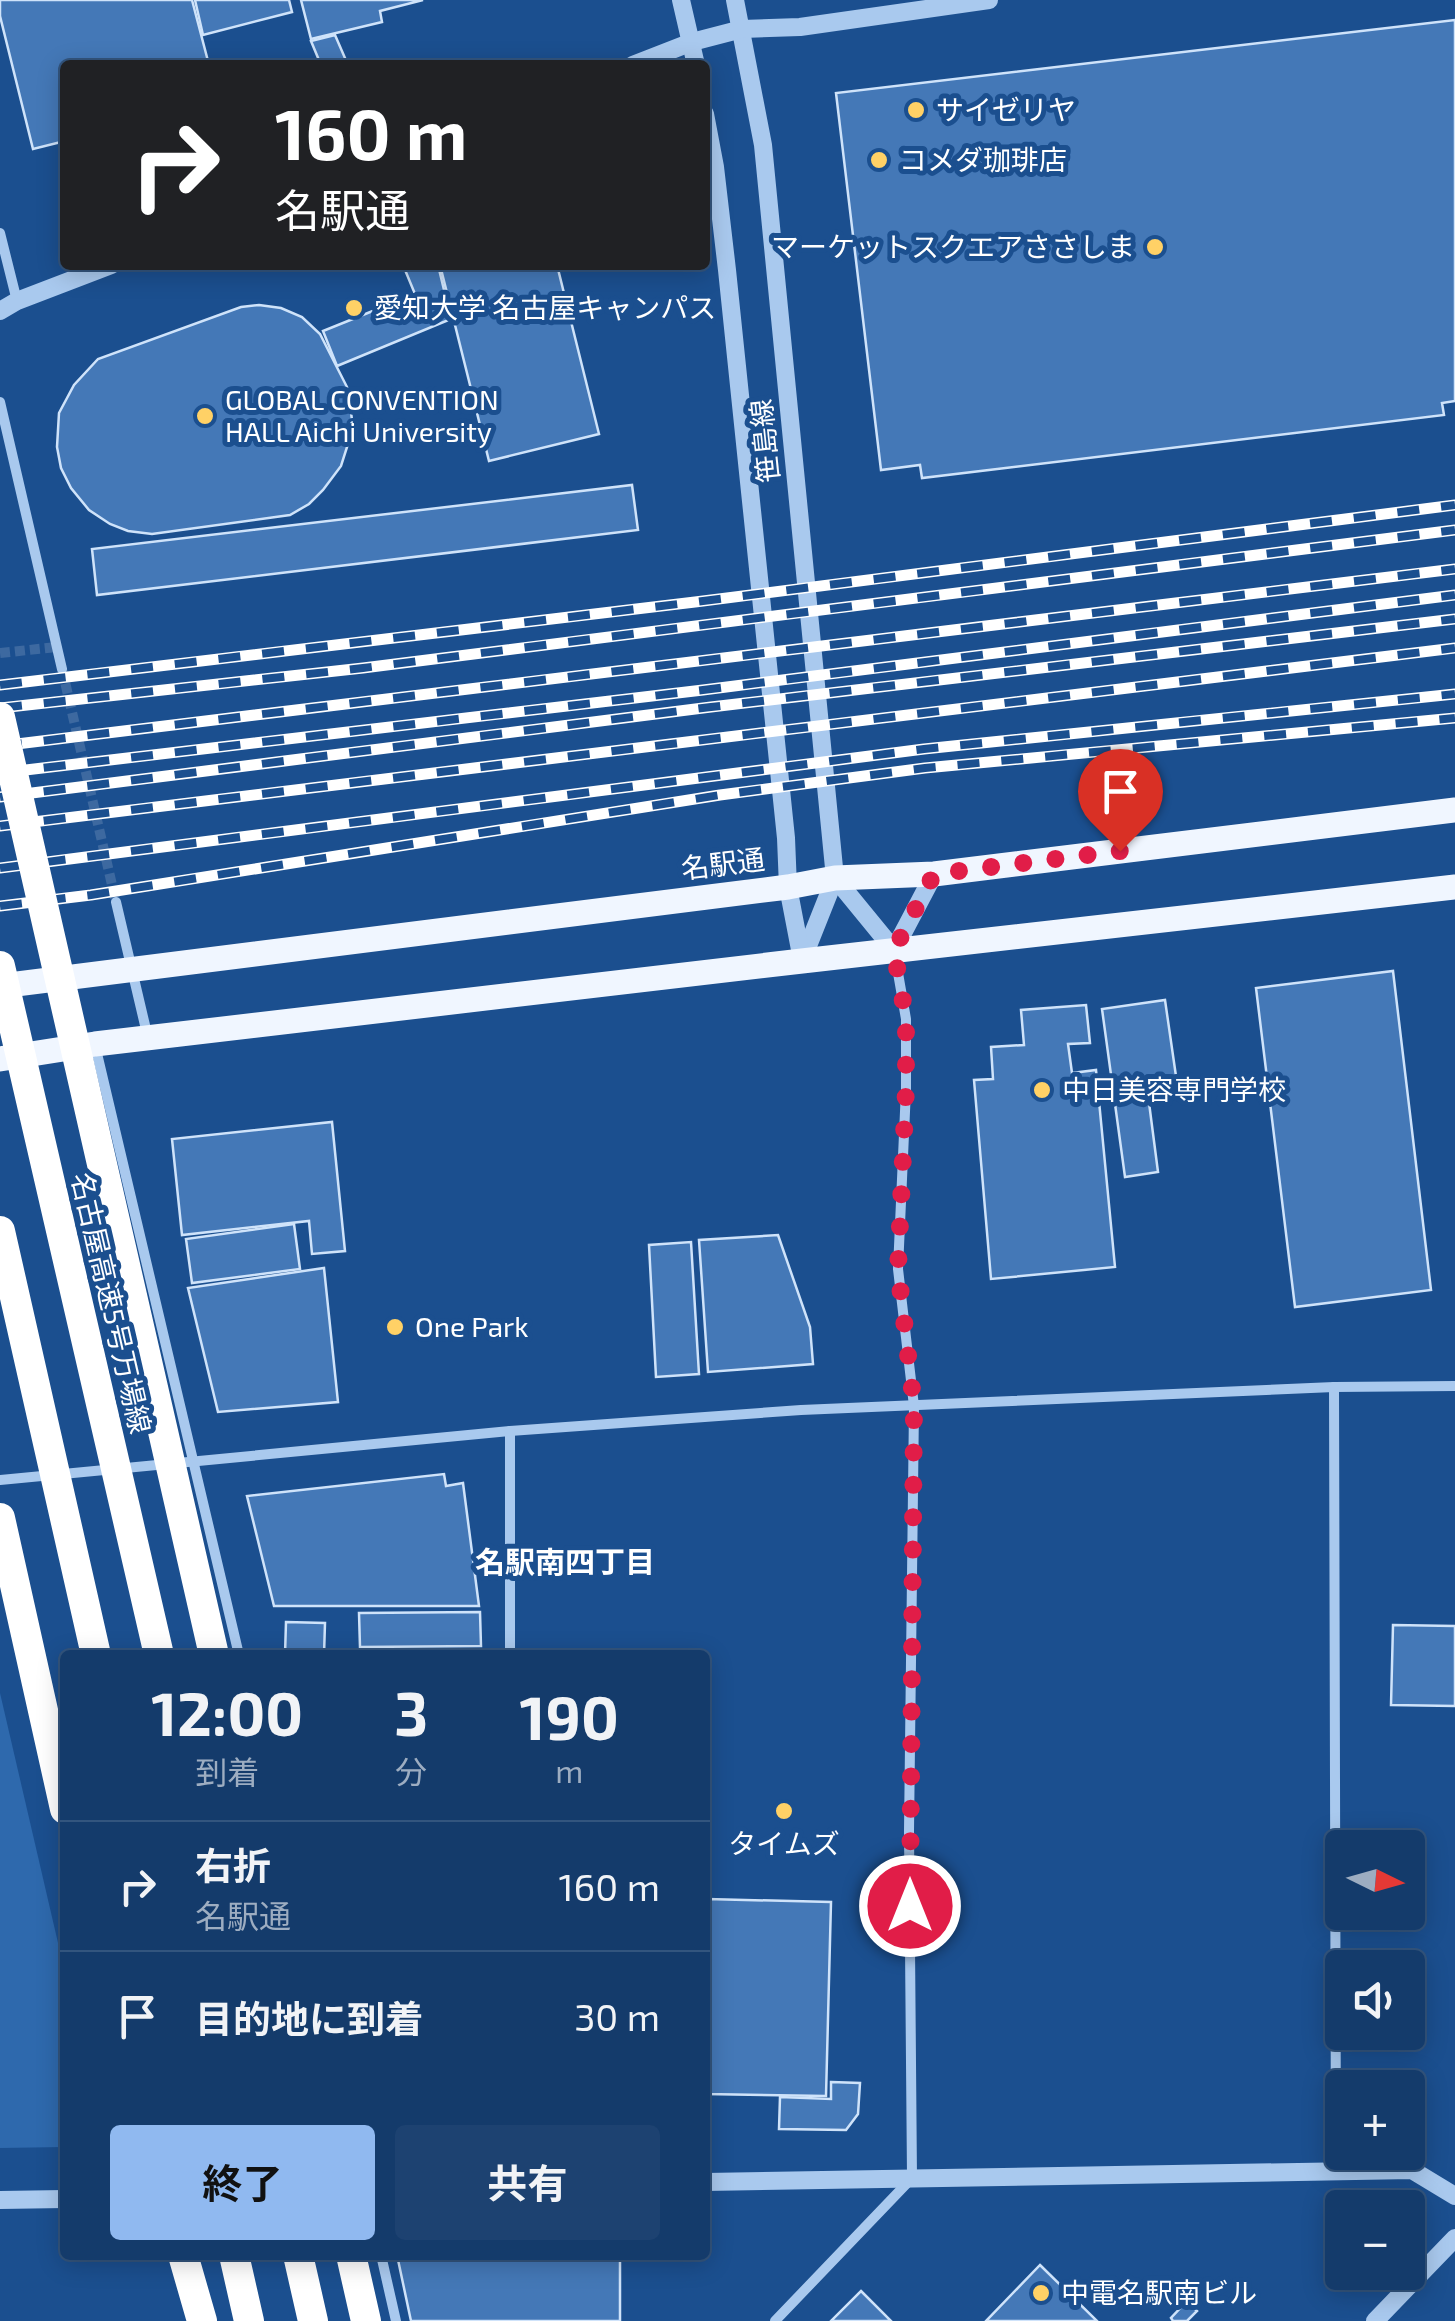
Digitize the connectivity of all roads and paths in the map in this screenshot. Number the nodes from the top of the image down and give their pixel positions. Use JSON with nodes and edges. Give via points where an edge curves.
{"nodes":[{"id":1,"x":681,"y":0,"type":"edge"},
{"id":2,"x":736,"y":0,"type":"edge"},
{"id":3,"x":989,"y":0,"type":"edge"},
{"id":4,"x":742,"y":29,"type":"junction"},
{"id":5,"x":692,"y":42,"type":"junction"},
{"id":6,"x":646,"y":60,"type":"edge"},
{"id":7,"x":695,"y":60,"type":"edge"},
{"id":8,"x":710,"y":141,"type":"edge"},
{"id":9,"x":0,"y":233,"type":"edge"},
{"id":10,"x":98,"y":270,"type":"edge"},
{"id":11,"x":17,"y":301,"type":"junction"},
{"id":12,"x":0,"y":311,"type":"edge"},
{"id":13,"x":0,"y":402,"type":"edge"},
{"id":14,"x":62,"y":669,"type":"tunnel mouth"},
{"id":15,"x":0,"y":717,"type":"edge"},
{"id":16,"x":1455,"y":810,"type":"edge"},
{"id":17,"x":934,"y":874,"type":"junction"},
{"id":18,"x":835,"y":878,"type":"junction"},
{"id":19,"x":788,"y":886,"type":"junction"},
{"id":20,"x":1455,"y":888,"type":"edge"},
{"id":21,"x":116,"y":902,"type":"tunnel mouth"},
{"id":22,"x":894,"y":950,"type":"junction"},
{"id":23,"x":802,"y":960,"type":"junction"},
{"id":24,"x":0,"y":966,"type":"edge"},
{"id":25,"x":132,"y":970,"type":"junction"},
{"id":26,"x":0,"y":986,"type":"edge"},
{"id":27,"x":148,"y":1038,"type":"junction"},
{"id":28,"x":95,"y":1044,"type":"junction"},
{"id":29,"x":0,"y":1058,"type":"edge"},
{"id":30,"x":0,"y":1231,"type":"edge"},
{"id":31,"x":1455,"y":1386,"type":"edge"},
{"id":32,"x":1334,"y":1387,"type":"junction"},
{"id":33,"x":914,"y":1406,"type":"junction"},
{"id":34,"x":510,"y":1431,"type":"junction"},
{"id":35,"x":193,"y":1462,"type":"junction"},
{"id":36,"x":0,"y":1480,"type":"edge"},
{"id":37,"x":0,"y":1514,"type":"edge"},
{"id":38,"x":95,"y":1650,"type":"edge"},
{"id":39,"x":158,"y":1650,"type":"edge"},
{"id":40,"x":213,"y":1650,"type":"edge"},
{"id":41,"x":238,"y":1650,"type":"edge"},
{"id":42,"x":510,"y":1650,"type":"edge"},
{"id":43,"x":60,"y":1769,"type":"edge"},
{"id":44,"x":60,"y":1786,"type":"edge"},
{"id":45,"x":1336,"y":2171,"type":"junction"},
{"id":46,"x":912,"y":2178,"type":"junction"},
{"id":47,"x":710,"y":2182,"type":"edge"},
{"id":48,"x":1455,"y":2196,"type":"edge"},
{"id":49,"x":60,"y":2199,"type":"edge"},
{"id":50,"x":0,"y":2200,"type":"edge"},
{"id":51,"x":1455,"y":2238,"type":"edge"},
{"id":52,"x":235,"y":2260,"type":"edge"},
{"id":53,"x":299,"y":2260,"type":"edge"},
{"id":54,"x":352,"y":2260,"type":"edge"},
{"id":55,"x":382,"y":2260,"type":"edge"},
{"id":56,"x":180,"y":2267,"type":"edge"},
{"id":57,"x":202,"y":2321,"type":"edge"},
{"id":58,"x":249,"y":2321,"type":"edge"},
{"id":59,"x":313,"y":2321,"type":"edge"},
{"id":60,"x":366,"y":2321,"type":"edge"},
{"id":61,"x":396,"y":2321,"type":"edge"},
{"id":62,"x":775,"y":2321,"type":"edge"},
{"id":63,"x":1375,"y":2321,"type":"edge"}],
"edges":[{"from":1,"to":5,"type":"street"},
{"from":2,"to":4,"type":"street","name":"笹島線"},
{"from":3,"to":4,"type":"street"},
{"from":4,"to":5,"type":"street"},
{"from":4,"to":18,"type":"street","name":"笹島線","via":[[763,144]]},
{"from":5,"to":6,"type":"street"},
{"from":5,"to":7,"type":"street"},
{"from":8,"to":19,"type":"street","name":"笹島線"},
{"from":9,"to":11,"type":"street"},
{"from":10,"to":11,"type":"street"},
{"from":11,"to":12,"type":"street"},
{"from":13,"to":14,"type":"street"},
{"from":15,"to":40,"type":"highway","bridge":true},
{"from":16,"to":17,"type":"main road","name":"名駅通"},
{"from":17,"to":18,"type":"main road","name":"名駅通"},
{"from":17,"to":22,"type":"street"},
{"from":18,"to":19,"type":"main road","name":"名駅通"},
{"from":18,"to":22,"type":"street"},
{"from":18,"to":23,"type":"street"},
{"from":19,"to":23,"type":"street","name":"笹島線"},
{"from":19,"to":25,"type":"main road","name":"名駅通"},
{"from":20,"to":22,"type":"main road"},
{"from":21,"to":25,"type":"street"},
{"from":22,"to":23,"type":"main road"},
{"from":22,"to":33,"type":"street","via":[[906,1019],[898,1269]]},
{"from":23,"to":27,"type":"main road"},
{"from":24,"to":39,"type":"highway","name":"名古屋高速5号万場線","bridge":true},
{"from":25,"to":26,"type":"main road","name":"名駅通"},
{"from":25,"to":27,"type":"street"},
{"from":27,"to":28,"type":"main road"},
{"from":28,"to":29,"type":"main road"},
{"from":28,"to":35,"type":"street"},
{"from":30,"to":38,"type":"highway","bridge":true},
{"from":31,"to":32,"type":"street"},
{"from":32,"to":33,"type":"street"},
{"from":32,"to":45,"type":"street"},
{"from":33,"to":34,"type":"street"},
{"from":33,"to":46,"type":"street"},
{"from":34,"to":35,"type":"street"},
{"from":34,"to":42,"type":"street"},
{"from":35,"to":36,"type":"street"},
{"from":35,"to":41,"type":"street"},
{"from":37,"to":43,"type":"street"},
{"from":37,"to":44,"type":"highway"},
{"from":45,"to":46,"type":"street"},
{"from":45,"to":48,"type":"street","via":[[1412,2170]]},
{"from":46,"to":47,"type":"street"},
{"from":46,"to":62,"type":"street"},
{"from":49,"to":50,"type":"street"},
{"from":51,"to":63,"type":"street"},
{"from":52,"to":58,"type":"highway"},
{"from":53,"to":59,"type":"highway"},
{"from":54,"to":60,"type":"highway"},
{"from":55,"to":61,"type":"street"},
{"from":56,"to":57,"type":"highway"}]}
